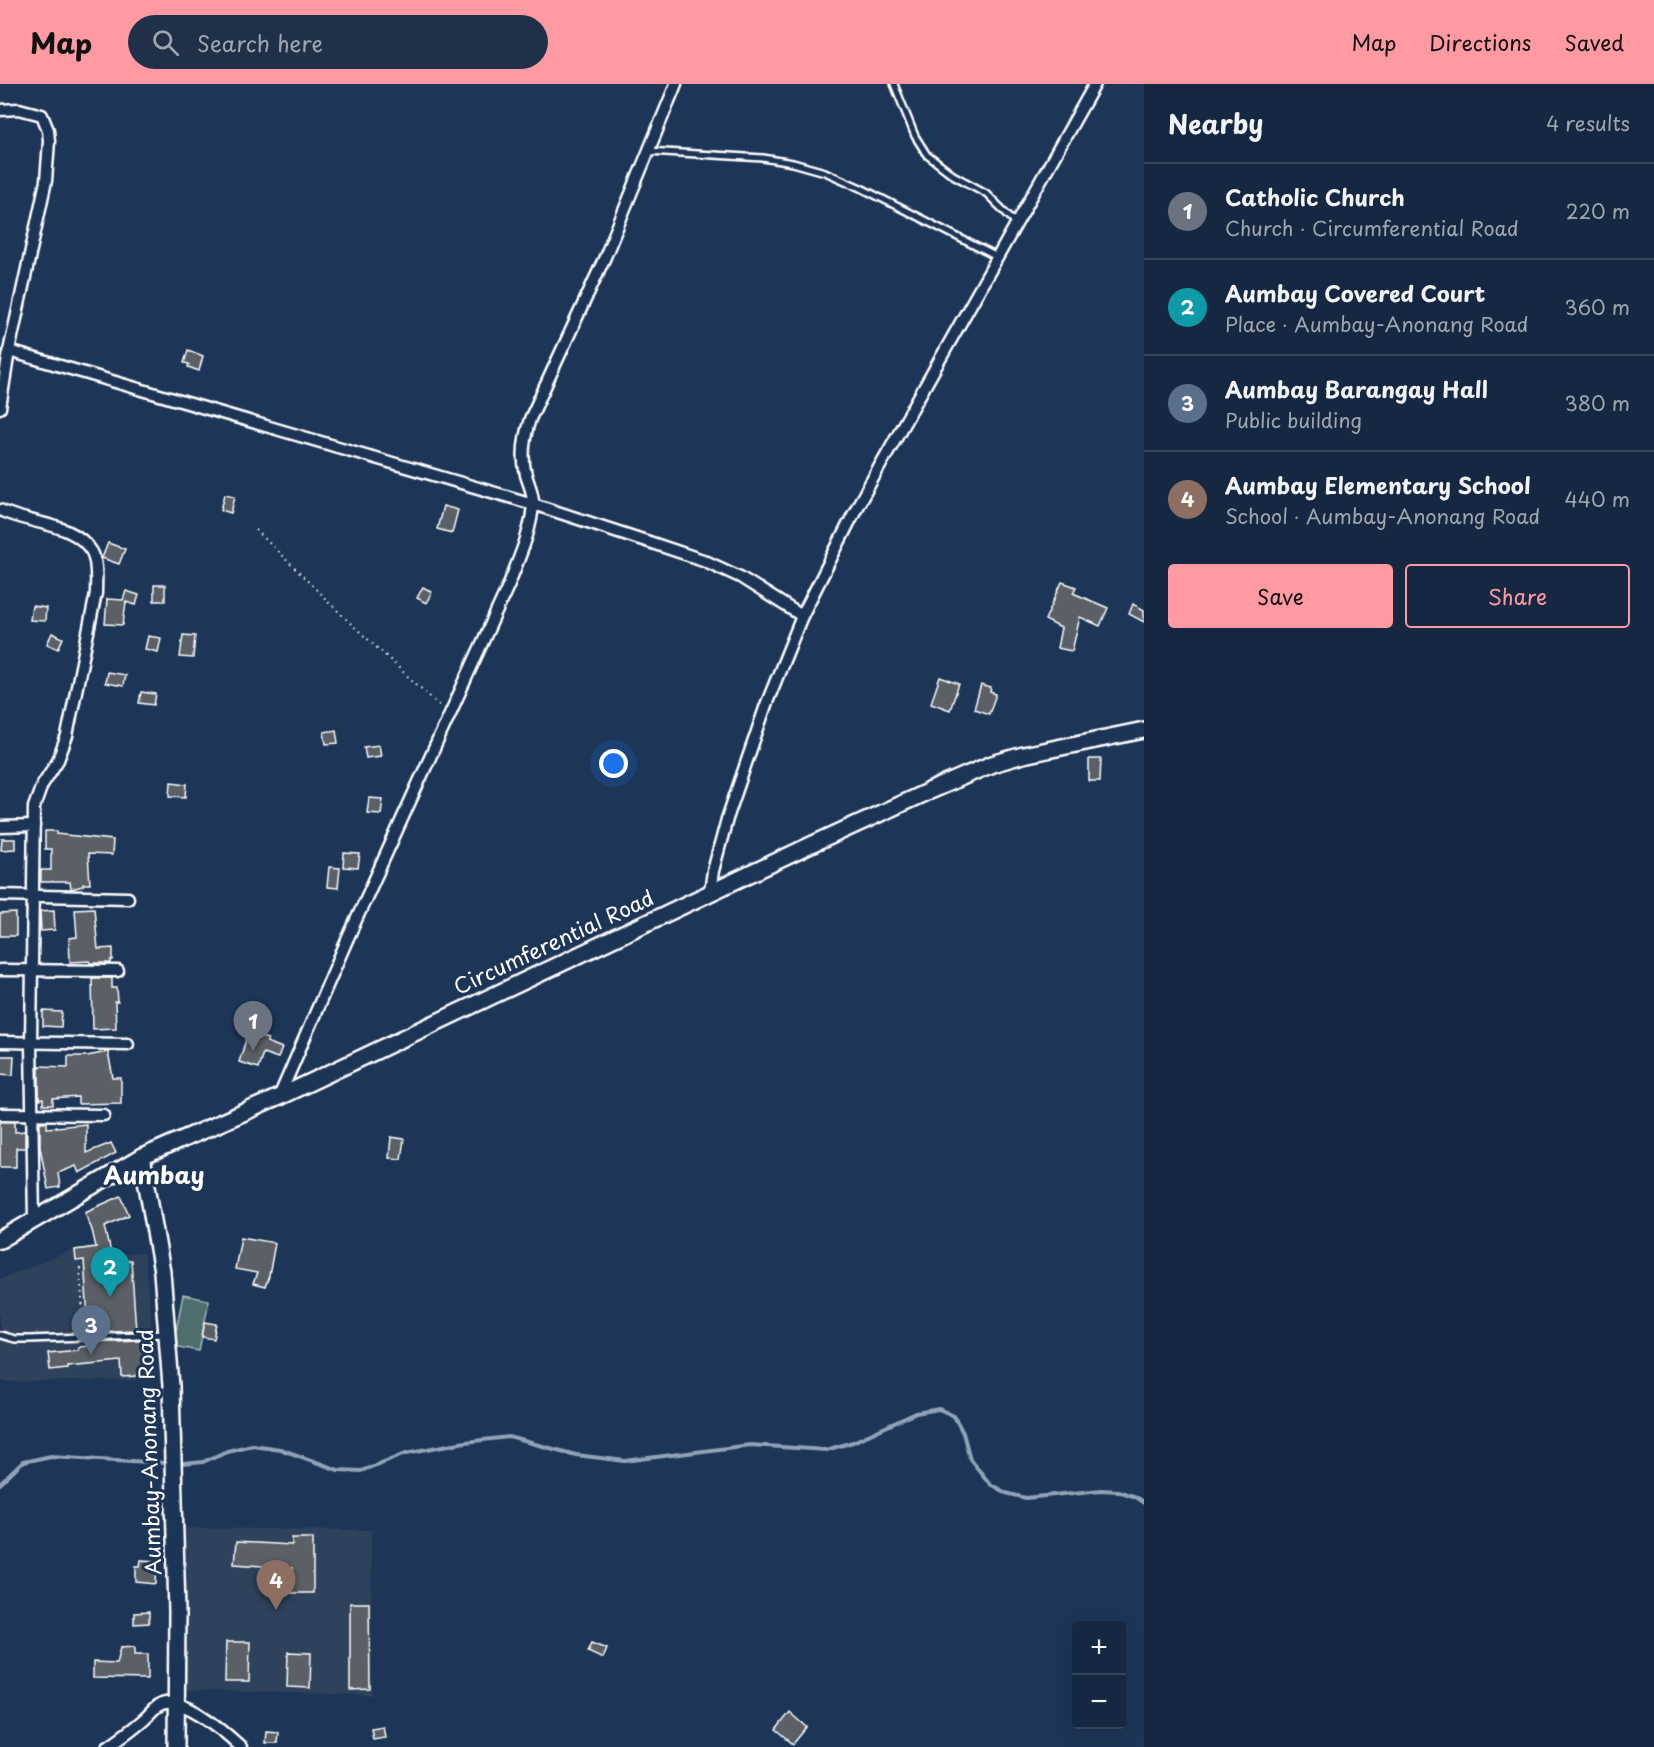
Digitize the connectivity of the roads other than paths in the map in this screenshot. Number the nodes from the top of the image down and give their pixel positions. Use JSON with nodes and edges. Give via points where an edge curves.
{"nodes":[{"id":1,"x":676,"y":84,"type":"edge"},
{"id":2,"x":894,"y":84,"type":"edge"},
{"id":3,"x":1095,"y":84,"type":"edge"},
{"id":4,"x":0,"y":110,"type":"edge"},
{"id":5,"x":648,"y":151,"type":"junction"},
{"id":6,"x":1016,"y":223,"type":"junction"},
{"id":7,"x":997,"y":257,"type":"junction"},
{"id":8,"x":9,"y":351,"type":"junction"},
{"id":9,"x":0,"y":408,"type":"edge"},
{"id":10,"x":533,"y":504,"type":"junction"},
{"id":11,"x":0,"y":510,"type":"edge"},
{"id":12,"x":802,"y":616,"type":"junction"},
{"id":13,"x":1144,"y":730,"type":"edge"},
{"id":14,"x":34,"y":826,"type":"junction"},
{"id":15,"x":0,"y":827,"type":"edge"},
{"id":16,"x":710,"y":892,"type":"junction"},
{"id":17,"x":0,"y":895,"type":"edge"},
{"id":18,"x":34,"y":896,"type":"junction"},
{"id":19,"x":128,"y":898,"type":"dead end"},
{"id":20,"x":0,"y":970,"type":"edge"},
{"id":21,"x":32,"y":970,"type":"junction"},
{"id":22,"x":118,"y":971,"type":"dead end"},
{"id":23,"x":0,"y":1042,"type":"edge"},
{"id":24,"x":31,"y":1043,"type":"junction"},
{"id":25,"x":128,"y":1044,"type":"dead end"},
{"id":26,"x":279,"y":1097,"type":"junction"},
{"id":27,"x":0,"y":1114,"type":"edge"},
{"id":28,"x":32,"y":1114,"type":"junction"},
{"id":29,"x":104,"y":1115,"type":"dead end"},
{"id":30,"x":142,"y":1157,"type":"junction"},
{"id":31,"x":34,"y":1220,"type":"junction"},
{"id":32,"x":0,"y":1240,"type":"edge"},
{"id":33,"x":167,"y":1334,"type":"junction"},
{"id":34,"x":0,"y":1335,"type":"edge"},
{"id":35,"x":175,"y":1702,"type":"junction"},
{"id":36,"x":107,"y":1747,"type":"edge"},
{"id":37,"x":176,"y":1747,"type":"edge"},
{"id":38,"x":241,"y":1747,"type":"edge"}],
"edges":[{"from":1,"to":5,"type":"street"},
{"from":2,"to":6,"type":"lane","via":[[927,155],[986,193]]},
{"from":3,"to":6,"type":"street"},
{"from":4,"to":8,"type":"street","via":[[19,109],[42,115],[49,141],[46,181]]},
{"from":5,"to":7,"type":"lane","via":[[763,158],[825,172]]},
{"from":5,"to":10,"type":"street","via":[[525,434],[524,455]]},
{"from":6,"to":7,"type":"street"},
{"from":7,"to":12,"type":"street","via":[[858,506]]},
{"from":8,"to":9,"type":"street"},
{"from":8,"to":10,"type":"street"},
{"from":10,"to":12,"type":"street","via":[[703,560],[740,577]]},
{"from":10,"to":26,"type":"street","via":[[509,584]]},
{"from":11,"to":14,"type":"street","via":[[68,531],[83,541],[93,553],[96,574],[96,593],[67,736],[37,796]]},
{"from":12,"to":16,"type":"street","via":[[727,819]]},
{"from":13,"to":16,"type":"main road","name":"Circumferential Road","via":[[992,764]]},
{"from":14,"to":15,"type":"street"},
{"from":14,"to":18,"type":"street"},
{"from":16,"to":26,"type":"main road","name":"Circumferential Road"},
{"from":17,"to":18,"type":"street"},
{"from":18,"to":19,"type":"street"},
{"from":18,"to":21,"type":"street"},
{"from":20,"to":21,"type":"street"},
{"from":21,"to":22,"type":"street"},
{"from":21,"to":24,"type":"street"},
{"from":23,"to":24,"type":"street"},
{"from":24,"to":25,"type":"street"},
{"from":24,"to":28,"type":"street"},
{"from":26,"to":30,"type":"main road","name":"Circumferential Road"},
{"from":27,"to":28,"type":"street"},
{"from":28,"to":29,"type":"street"},
{"from":28,"to":31,"type":"street"},
{"from":30,"to":31,"type":"main road","name":"Circumferential Road"},
{"from":30,"to":33,"type":"main road","name":"Aumbay-Anonang Road","via":[[162,1272]]},
{"from":31,"to":32,"type":"main road","name":"Circumferential Road"},
{"from":33,"to":34,"type":"lane","via":[[14,1339]]},
{"from":33,"to":35,"type":"main road","name":"Aumbay-Anonang Road","via":[[175,1538]]},
{"from":35,"to":36,"type":"street","via":[[159,1704]]},
{"from":35,"to":37,"type":"main road","name":"Aumbay-Anonang Road"},
{"from":35,"to":38,"type":"street","via":[[224,1731]]}]}
